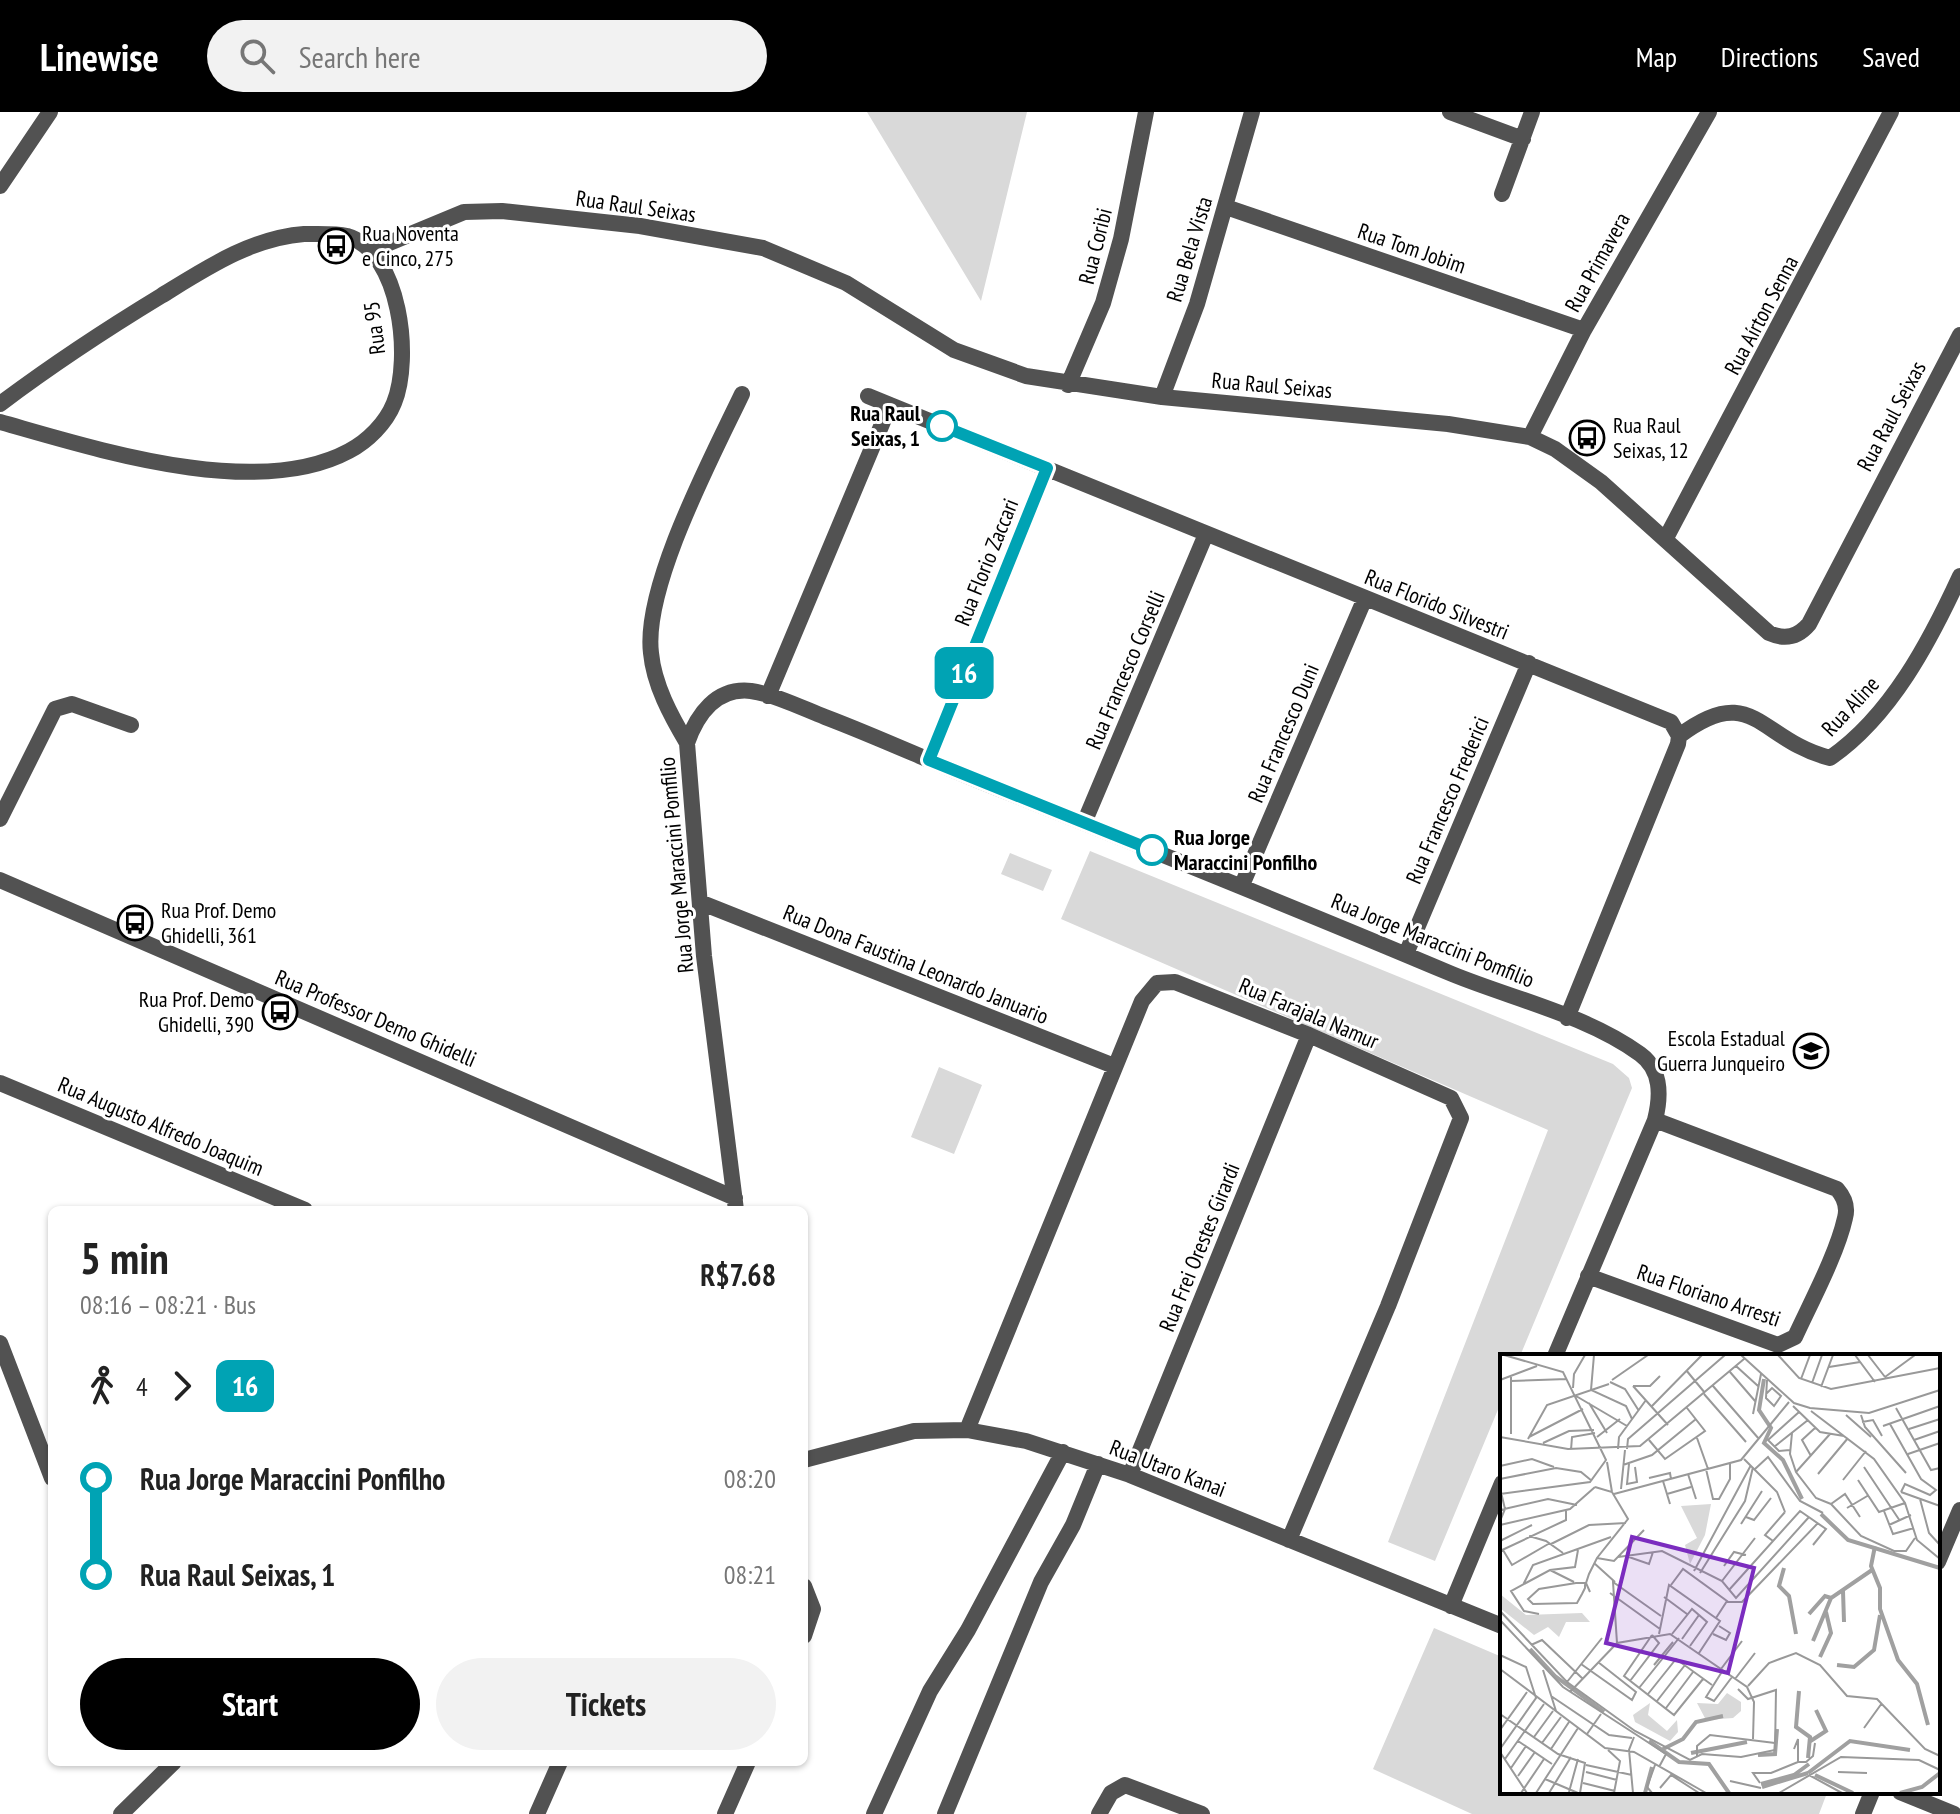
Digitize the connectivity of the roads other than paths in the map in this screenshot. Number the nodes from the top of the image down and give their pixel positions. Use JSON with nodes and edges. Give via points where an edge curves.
{"nodes":[{"id":1,"x":50,"y":112,"type":"edge"},
{"id":2,"x":1146,"y":112,"type":"edge"},
{"id":3,"x":1252,"y":112,"type":"edge"},
{"id":4,"x":1450,"y":112,"type":"edge"},
{"id":5,"x":1532,"y":112,"type":"edge"},
{"id":6,"x":1709,"y":112,"type":"edge"},
{"id":7,"x":1891,"y":112,"type":"edge"},
{"id":8,"x":1523,"y":139,"type":"junction"},
{"id":9,"x":0,"y":186,"type":"edge"},
{"id":10,"x":1502,"y":194,"type":"dead end"},
{"id":11,"x":1226,"y":207,"type":"junction"},
{"id":12,"x":370,"y":251,"type":"junction"},
{"id":13,"x":1584,"y":330,"type":"junction"},
{"id":14,"x":1960,"y":335,"type":"edge"},
{"id":15,"x":1068,"y":385,"type":"junction"},
{"id":16,"x":742,"y":394,"type":"dead end"},
{"id":17,"x":868,"y":396,"type":"dead end"},
{"id":18,"x":1162,"y":397,"type":"junction"},
{"id":19,"x":0,"y":404,"type":"edge"},
{"id":20,"x":890,"y":405,"type":"junction"},
{"id":21,"x":0,"y":422,"type":"edge"},
{"id":22,"x":1530,"y":437,"type":"junction"},
{"id":23,"x":1047,"y":468,"type":"junction"},
{"id":24,"x":1206,"y":534,"type":"junction"},
{"id":25,"x":1666,"y":538,"type":"junction"},
{"id":26,"x":1960,"y":576,"type":"edge"},
{"id":27,"x":1365,"y":598,"type":"junction"},
{"id":28,"x":1529,"y":663,"type":"junction"},
{"id":29,"x":768,"y":696,"type":"junction"},
{"id":30,"x":131,"y":725,"type":"dead end"},
{"id":31,"x":1679,"y":736,"type":"junction"},
{"id":32,"x":687,"y":743,"type":"junction"},
{"id":33,"x":929,"y":760,"type":"junction"},
{"id":34,"x":0,"y":819,"type":"edge"},
{"id":35,"x":1084,"y":823,"type":"junction"},
{"id":36,"x":0,"y":880,"type":"edge"},
{"id":37,"x":1242,"y":885,"type":"junction"},
{"id":38,"x":702,"y":903,"type":"junction"},
{"id":39,"x":1406,"y":954,"type":"junction"},
{"id":40,"x":1567,"y":1018,"type":"junction"},
{"id":41,"x":1309,"y":1035,"type":"junction"},
{"id":42,"x":1114,"y":1066,"type":"junction"},
{"id":43,"x":0,"y":1083,"type":"edge"},
{"id":44,"x":1655,"y":1120,"type":"junction"},
{"id":45,"x":735,"y":1204,"type":"edge"},
{"id":46,"x":295,"y":1206,"type":"edge"},
{"id":47,"x":1588,"y":1276,"type":"junction"},
{"id":48,"x":0,"y":1343,"type":"edge"},
{"id":49,"x":1556,"y":1354,"type":"edge"},
{"id":50,"x":967,"y":1430,"type":"junction"},
{"id":51,"x":1063,"y":1452,"type":"junction"},
{"id":52,"x":808,"y":1459,"type":"edge"},
{"id":53,"x":1098,"y":1464,"type":"junction"},
{"id":54,"x":48,"y":1468,"type":"edge"},
{"id":55,"x":1130,"y":1475,"type":"junction"},
{"id":56,"x":1500,"y":1488,"type":"edge"},
{"id":57,"x":1960,"y":1510,"type":"edge"},
{"id":58,"x":1289,"y":1540,"type":"junction"},
{"id":59,"x":1940,"y":1557,"type":"edge"},
{"id":60,"x":808,"y":1596,"type":"edge"},
{"id":61,"x":1451,"y":1606,"type":"junction"},
{"id":62,"x":808,"y":1624,"type":"edge"},
{"id":63,"x":1500,"y":1625,"type":"edge"},
{"id":64,"x":166,"y":1766,"type":"edge"},
{"id":65,"x":558,"y":1766,"type":"edge"},
{"id":66,"x":746,"y":1766,"type":"edge"},
{"id":67,"x":1871,"y":1794,"type":"edge"},
{"id":68,"x":1905,"y":1794,"type":"edge"},
{"id":69,"x":121,"y":1814,"type":"edge"},
{"id":70,"x":537,"y":1814,"type":"edge"},
{"id":71,"x":725,"y":1814,"type":"edge"},
{"id":72,"x":874,"y":1814,"type":"edge"},
{"id":73,"x":945,"y":1814,"type":"edge"},
{"id":74,"x":1099,"y":1814,"type":"edge"},
{"id":75,"x":1202,"y":1814,"type":"edge"},
{"id":76,"x":1863,"y":1814,"type":"edge"},
{"id":77,"x":1954,"y":1814,"type":"edge"}],
"edges":[{"from":1,"to":9,"type":"street"},
{"from":2,"to":15,"type":"street","name":"Rua Coribi","via":[[1103,303]]},
{"from":3,"to":11,"type":"street","name":"Rua Bela Vista"},
{"from":4,"to":8,"type":"street"},
{"from":5,"to":8,"type":"street"},
{"from":6,"to":13,"type":"street","name":"Rua Primavera"},
{"from":7,"to":25,"type":"street","name":"Rua Aírton Senna"},
{"from":8,"to":10,"type":"street"},
{"from":11,"to":13,"type":"street","name":"Rua Tom Jobim"},
{"from":11,"to":18,"type":"street","name":"Rua Bela Vista"},
{"from":12,"to":15,"type":"street","name":"Rua Raul Seixas","via":[[464,212],[502,211],[640,226],[763,248],[846,283],[967,356]]},
{"from":12,"to":19,"type":"street","via":[[347,236],[304,234],[259,244],[218,262],[71,350]]},
{"from":12,"to":21,"type":"street","name":"Rua 95","via":[[384,268],[395,297],[403,349],[394,402],[375,433],[348,451],[297,467],[221,472],[102,450]]},
{"from":13,"to":22,"type":"street","name":"Rua Primavera"},
{"from":14,"to":25,"type":"street","name":"Rua Raul Seixas","via":[[1803,632],[1785,637],[1769,633]]},
{"from":15,"to":18,"type":"street","name":"Rua Raul Seixas"},
{"from":16,"to":32,"type":"street","via":[[703,477],[652,611],[651,656],[662,694]]},
{"from":17,"to":20,"type":"street","name":"Rua Florido Silvestri"},
{"from":18,"to":22,"type":"street","name":"Rua Raul Seixas","via":[[1448,424]]},
{"from":20,"to":23,"type":"street","name":"Rua Florido Silvestri"},
{"from":20,"to":29,"type":"street"},
{"from":22,"to":25,"type":"street","name":"Rua Raul Seixas","via":[[1601,482]]},
{"from":23,"to":24,"type":"street","name":"Rua Florido Silvestri"},
{"from":23,"to":33,"type":"street","name":"Rua Florio Zaccari"},
{"from":24,"to":27,"type":"street","name":"Rua Florido Silvestri"},
{"from":24,"to":35,"type":"street","name":"Rua Francesco Corselli"},
{"from":26,"to":31,"type":"street","name":"Rua Aline","via":[[1931,640],[1907,675],[1844,749],[1830,758],[1812,754],[1737,711],[1705,717]]},
{"from":27,"to":28,"type":"street","name":"Rua Florido Silvestri"},
{"from":27,"to":37,"type":"street","name":"Rua Francesco Duni"},
{"from":28,"to":31,"type":"street","name":"Rua Florido Silvestri","via":[[1671,722]]},
{"from":28,"to":39,"type":"street","name":"Rua Francesco Frederici"},
{"from":29,"to":32,"type":"street","name":"Rua Jorge Maraccini Pomfilio","via":[[751,691],[721,696],[695,723]]},
{"from":29,"to":33,"type":"street","name":"Rua Jorge Maraccini Pomfilio"},
{"from":30,"to":34,"type":"street","via":[[72,704],[55,709]]},
{"from":31,"to":40,"type":"street"},
{"from":32,"to":38,"type":"street","name":"Rua Jorge Maraccini Pomfilio"},
{"from":33,"to":35,"type":"street","name":"Rua Jorge Maraccini Pomfilio"},
{"from":35,"to":37,"type":"street","name":"Rua Jorge Maraccini Pomfilio"},
{"from":36,"to":45,"type":"street","name":"Rua Professor Demo Ghidelli"},
{"from":37,"to":39,"type":"street","name":"Rua Jorge Maraccini Pomfilio"},
{"from":38,"to":42,"type":"street","name":"Rua Dona Faustina Leonardo Januario"},
{"from":38,"to":45,"type":"street","name":"Rua Jorge Maraccini Pomfilio"},
{"from":39,"to":40,"type":"street","name":"Rua Jorge Maraccini Pomfilio"},
{"from":40,"to":44,"type":"street","name":"Rua Jorge Maraccini Pomfilio","via":[[1644,1056],[1661,1097]]},
{"from":41,"to":42,"type":"street","name":"Rua Farajala Namur","via":[[1164,980],[1142,1001]]},
{"from":41,"to":55,"type":"street","name":"Rua Frei Orestes Girardi"},
{"from":41,"to":58,"type":"street","name":"Rua Farajala Namur","via":[[1451,1098],[1461,1118]]},
{"from":42,"to":50,"type":"street","name":"Rua Farajala Namur"},
{"from":43,"to":46,"type":"street","name":"Rua Augusto Alfredo Joaquim"},
{"from":44,"to":47,"type":"street","name":"Rua Jorge Maraccini Pomfilio"},
{"from":44,"to":47,"type":"street","name":"Rua Floriano Arresti","via":[[1837,1189],[1844,1197],[1846,1218],[1804,1318],[1795,1337],[1778,1345]]},
{"from":47,"to":49,"type":"street","name":"Rua Jorge Maraccini Pomfilio"},
{"from":48,"to":54,"type":"street"},
{"from":50,"to":51,"type":"street","name":"Rua Utaro Kanai"},
{"from":50,"to":52,"type":"street","name":"Rua Utaro Kanai","via":[[879,1437]]},
{"from":51,"to":53,"type":"street","name":"Rua Utaro Kanai"},
{"from":51,"to":72,"type":"street","via":[[930,1691]]},
{"from":53,"to":55,"type":"street","name":"Rua Utaro Kanai"},
{"from":53,"to":73,"type":"street","via":[[1073,1525],[1041,1582]]},
{"from":55,"to":58,"type":"street","name":"Rua Utaro Kanai"},
{"from":56,"to":61,"type":"street"},
{"from":57,"to":59,"type":"street"},
{"from":58,"to":61,"type":"street","name":"Rua Utaro Kanai"},
{"from":60,"to":62,"type":"street","via":[[813,1609]]},
{"from":61,"to":63,"type":"street","name":"Rua Utaro Kanai"},
{"from":64,"to":69,"type":"street"},
{"from":65,"to":70,"type":"street"},
{"from":66,"to":71,"type":"street"},
{"from":67,"to":76,"type":"street"},
{"from":68,"to":77,"type":"street"},
{"from":74,"to":75,"type":"street","via":[[1111,1793],[1125,1785]]}]}
